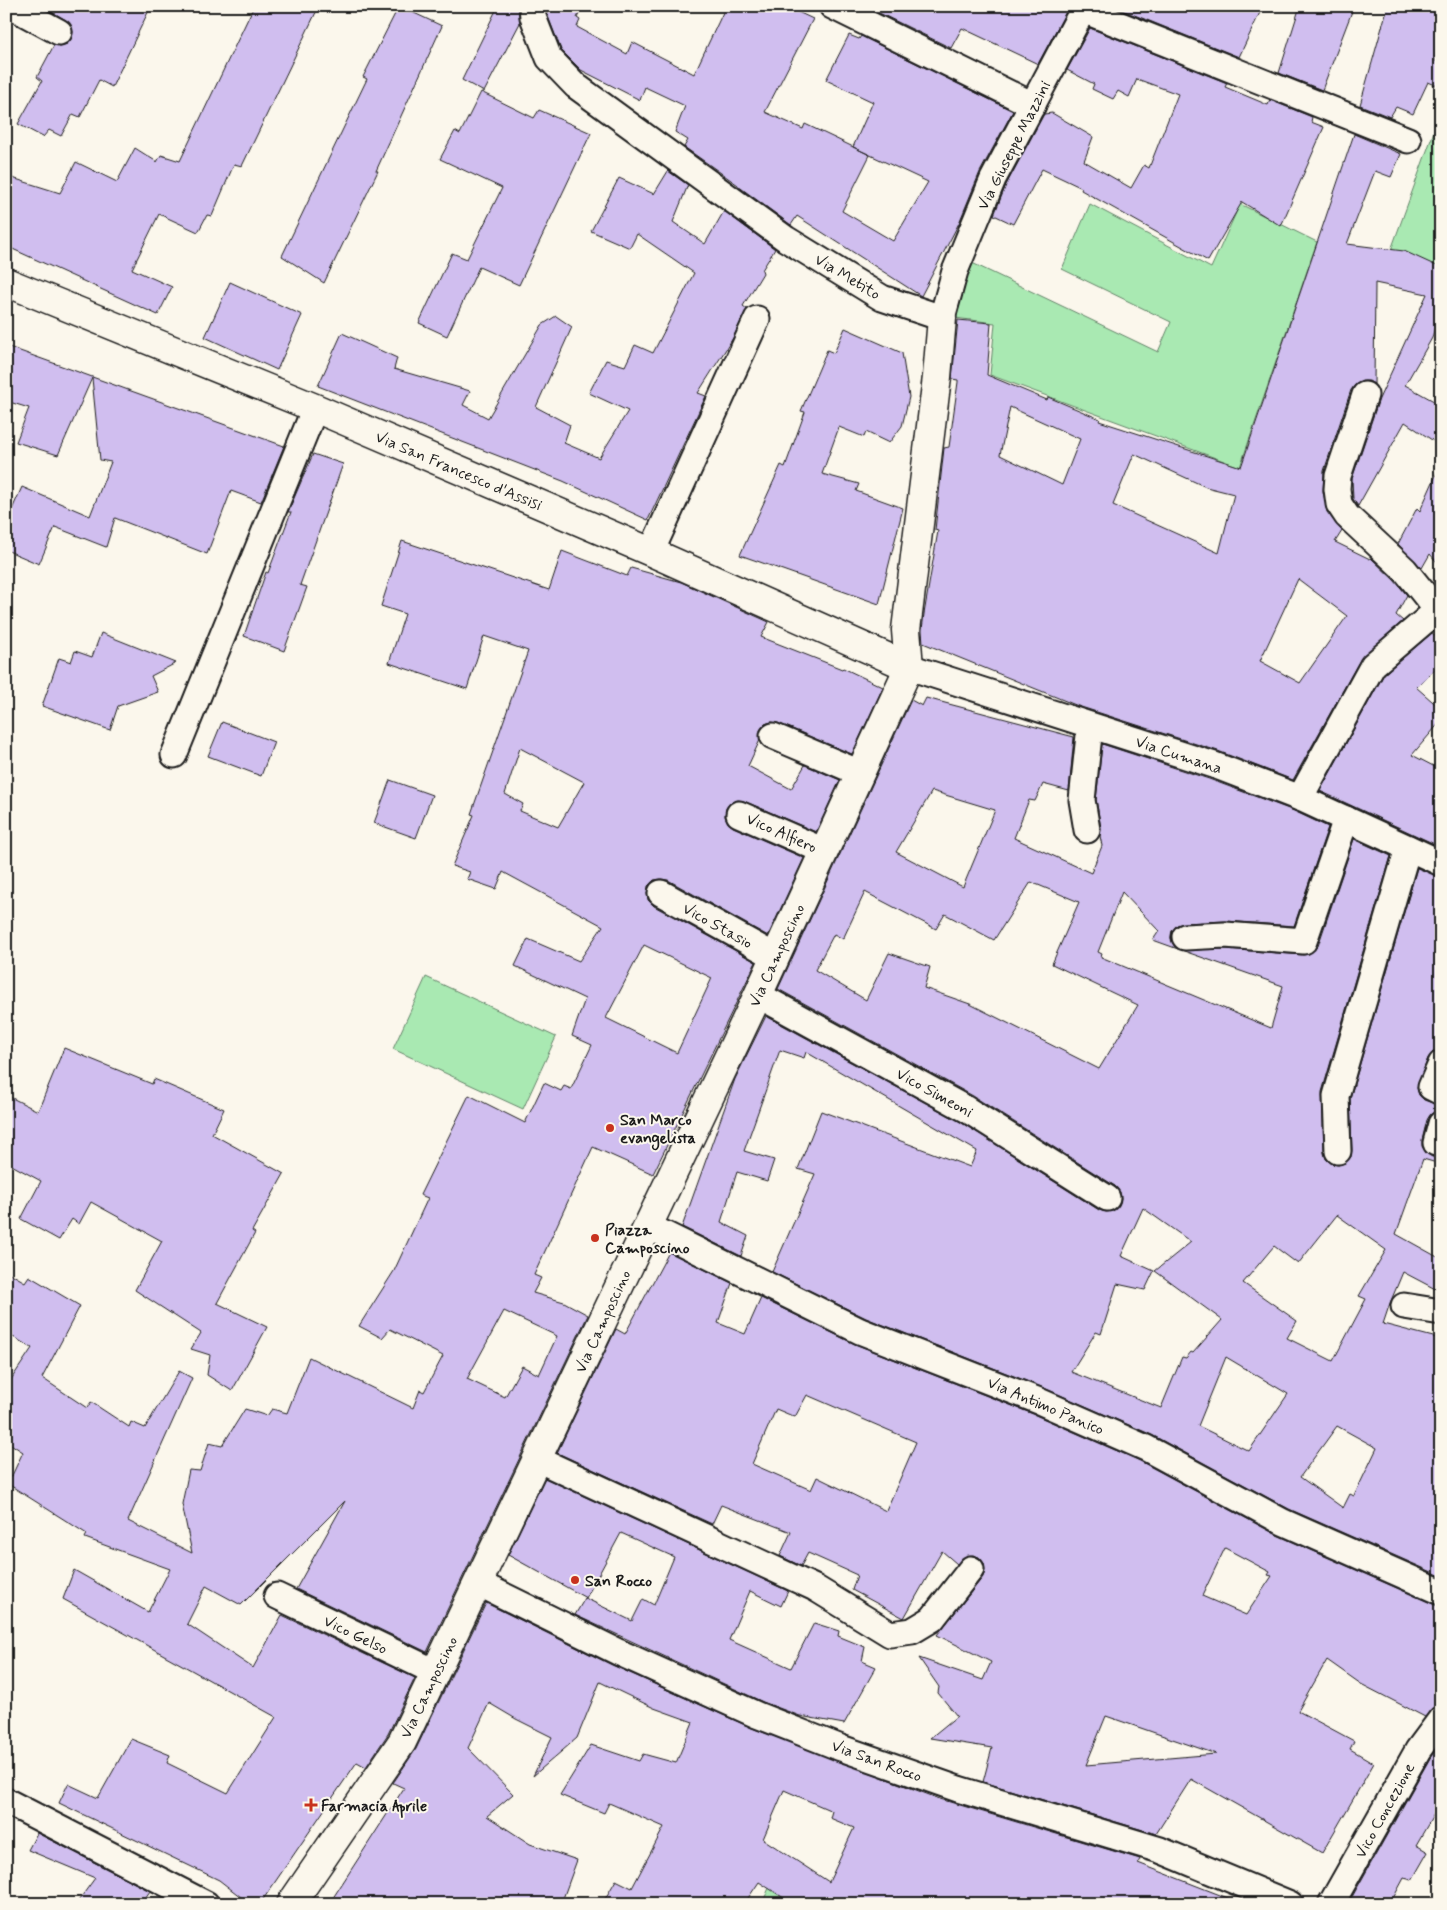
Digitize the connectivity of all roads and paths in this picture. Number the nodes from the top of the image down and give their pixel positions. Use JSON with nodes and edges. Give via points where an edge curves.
{"nodes":[{"id":1,"x":11,"y":6,"type":"edge"},
{"id":2,"x":532,"y":6,"type":"edge"},
{"id":3,"x":1084,"y":8,"type":"edge"},
{"id":4,"x":848,"y":10,"type":"edge"},
{"id":5,"x":60,"y":32,"type":"dead end"},
{"id":6,"x":1033,"y":105,"type":"junction"},
{"id":7,"x":1408,"y":140,"type":"dead end"},
{"id":8,"x":8,"y":283,"type":"edge"},
{"id":9,"x":942,"y":318,"type":"junction"},
{"id":10,"x":757,"y":320,"type":"dead end"},
{"id":11,"x":1365,"y":395,"type":"dead end"},
{"id":12,"x":315,"y":408,"type":"junction"},
{"id":13,"x":651,"y":552,"type":"junction"},
{"id":14,"x":1439,"y":609,"type":"edge"},
{"id":15,"x":909,"y":667,"type":"junction"},
{"id":16,"x":1090,"y":726,"type":"junction"},
{"id":17,"x":773,"y":736,"type":"dead end"},
{"id":18,"x":174,"y":755,"type":"dead end"},
{"id":19,"x":860,"y":773,"type":"junction"},
{"id":20,"x":1300,"y":798,"type":"junction"},
{"id":21,"x":740,"y":814,"type":"dead end"},
{"id":22,"x":1346,"y":819,"type":"junction"},
{"id":23,"x":1086,"y":830,"type":"dead end"},
{"id":24,"x":1408,"y":848,"type":"junction"},
{"id":25,"x":824,"y":851,"type":"junction"},
{"id":26,"x":1441,"y":862,"type":"edge"},
{"id":27,"x":661,"y":894,"type":"dead end"},
{"id":28,"x":1184,"y":937,"type":"dead end"},
{"id":29,"x":776,"y":956,"type":"junction"},
{"id":30,"x":758,"y":995,"type":"junction"},
{"id":31,"x":1441,"y":1064,"type":"edge"},
{"id":32,"x":1441,"y":1092,"type":"edge"},
{"id":33,"x":1338,"y":1151,"type":"dead end"},
{"id":34,"x":1107,"y":1198,"type":"dead end"},
{"id":35,"x":648,"y":1226,"type":"junction"},
{"id":36,"x":1404,"y":1306,"type":"dead end"},
{"id":37,"x":1441,"y":1312,"type":"edge"},
{"id":38,"x":537,"y":1459,"type":"junction"},
{"id":39,"x":971,"y":1569,"type":"dead end"},
{"id":40,"x":478,"y":1583,"type":"junction"},
{"id":41,"x":1441,"y":1592,"type":"edge"},
{"id":42,"x":277,"y":1596,"type":"dead end"},
{"id":43,"x":436,"y":1672,"type":"junction"},
{"id":44,"x":1441,"y":1719,"type":"edge"},
{"id":45,"x":6,"y":1801,"type":"edge"},
{"id":46,"x":206,"y":1904,"type":"edge"},
{"id":47,"x":291,"y":1904,"type":"edge"},
{"id":48,"x":1290,"y":1904,"type":"edge"},
{"id":49,"x":1331,"y":1904,"type":"edge"}],
"edges":[{"from":1,"to":5,"type":"street"},
{"from":2,"to":9,"type":"street","name":"Via Metito","via":[[549,58],[576,86],[786,239],[882,298]]},
{"from":3,"to":6,"type":"street","name":"Via Giuseppe Mazzini"},
{"from":3,"to":7,"type":"street"},
{"from":4,"to":6,"type":"street"},
{"from":6,"to":9,"type":"street","name":"Via Giuseppe Mazzini","via":[[993,179],[955,271]]},
{"from":8,"to":12,"type":"street","name":"Via San Francesco d'Assisi"},
{"from":9,"to":15,"type":"street","via":[[906,630]]},
{"from":10,"to":13,"type":"street"},
{"from":11,"to":14,"type":"street","via":[[1338,476],[1339,504]]},
{"from":12,"to":13,"type":"street","name":"Via San Francesco d'Assisi"},
{"from":12,"to":18,"type":"street"},
{"from":13,"to":15,"type":"street","name":"Via San Francesco d'Assisi"},
{"from":14,"to":20,"type":"street","via":[[1373,665]]},
{"from":15,"to":16,"type":"street","name":"Via Cumana"},
{"from":15,"to":19,"type":"street","name":"Via Camposcino"},
{"from":16,"to":20,"type":"street","name":"Via Cumana","via":[[1214,765]]},
{"from":16,"to":23,"type":"street","via":[[1082,800]]},
{"from":17,"to":19,"type":"street"},
{"from":19,"to":25,"type":"street","name":"Via Camposcino"},
{"from":20,"to":22,"type":"street","name":"Via Cumana"},
{"from":21,"to":25,"type":"street","name":"Vico Alfiero"},
{"from":22,"to":24,"type":"street","name":"Via Cumana"},
{"from":22,"to":28,"type":"street","via":[[1304,941],[1225,935]]},
{"from":24,"to":26,"type":"street","name":"Via Cumana"},
{"from":24,"to":33,"type":"street","via":[[1336,1096]]},
{"from":25,"to":29,"type":"street","name":"Via Camposcino"},
{"from":27,"to":29,"type":"street","name":"Vico Stasio"},
{"from":29,"to":30,"type":"street","name":"Via Camposcino"},
{"from":30,"to":34,"type":"street","name":"Vico Simeoni","via":[[966,1109]]},
{"from":30,"to":35,"type":"street","name":"Via Camposcino"},
{"from":31,"to":32,"type":"street","via":[[1431,1087]]},
{"from":35,"to":38,"type":"street","name":"Via Camposcino"},
{"from":35,"to":41,"type":"street","name":"Via Antimo Panico","via":[[860,1331],[1039,1401],[1146,1448],[1283,1522]]},
{"from":36,"to":37,"type":"street"},
{"from":38,"to":39,"type":"street","via":[[815,1588],[890,1634],[912,1631],[932,1620]]},
{"from":38,"to":40,"type":"street","name":"Via Camposcino"},
{"from":40,"to":43,"type":"street","name":"Via Camposcino"},
{"from":40,"to":48,"type":"street","name":"Via San Rocco","via":[[757,1715],[958,1789],[1160,1850]]},
{"from":42,"to":43,"type":"street","name":"Vico Gelso"},
{"from":43,"to":47,"type":"street","name":"Via Camposcino","via":[[402,1742]]},
{"from":44,"to":49,"type":"street","name":"Vico Concezione","via":[[1418,1750]]},
{"from":45,"to":46,"type":"street"}]}
